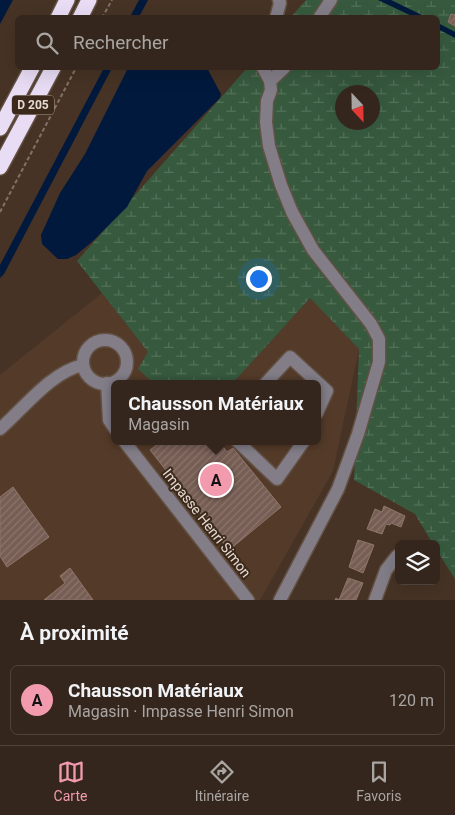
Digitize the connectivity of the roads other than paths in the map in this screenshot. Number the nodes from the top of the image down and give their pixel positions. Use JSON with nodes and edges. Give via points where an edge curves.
{"nodes":[{"id":1,"x":67,"y":0,"type":"edge"},
{"id":2,"x":89,"y":0,"type":"edge"},
{"id":3,"x":279,"y":0,"type":"edge"},
{"id":4,"x":331,"y":0,"type":"edge"},
{"id":5,"x":60,"y":15,"type":"edge"},
{"id":6,"x":82,"y":15,"type":"edge"},
{"id":7,"x":277,"y":15,"type":"edge"},
{"id":8,"x":321,"y":15,"type":"edge"},
{"id":9,"x":31,"y":70,"type":"edge"},
{"id":10,"x":52,"y":70,"type":"edge"},
{"id":11,"x":264,"y":70,"type":"edge"},
{"id":12,"x":282,"y":70,"type":"edge"},
{"id":13,"x":270,"y":81,"type":"junction"},
{"id":14,"x":0,"y":128,"type":"edge"},
{"id":15,"x":0,"y":167,"type":"edge"},
{"id":16,"x":83,"y":365,"type":"junction"},
{"id":17,"x":125,"y":380,"type":"edge"},
{"id":18,"x":269,"y":380,"type":"edge"},
{"id":19,"x":314,"y":380,"type":"edge"},
{"id":20,"x":111,"y":382,"type":"edge"},
{"id":21,"x":107,"y":383,"type":"junction"},
{"id":22,"x":321,"y":386,"type":"edge"},
{"id":23,"x":321,"y":404,"type":"edge"},
{"id":24,"x":111,"y":423,"type":"edge"},
{"id":25,"x":0,"y":429,"type":"edge"},
{"id":26,"x":127,"y":445,"type":"edge"},
{"id":27,"x":241,"y":445,"type":"edge"},
{"id":28,"x":301,"y":445,"type":"edge"},
{"id":29,"x":395,"y":557,"type":"edge"},
{"id":30,"x":248,"y":600,"type":"edge"},
{"id":31,"x":280,"y":600,"type":"edge"},
{"id":32,"x":375,"y":600,"type":"edge"}],
"edges":[{"from":1,"to":5,"type":"highway"},
{"from":2,"to":6,"type":"highway"},
{"from":3,"to":7,"type":"street"},
{"from":4,"to":8,"type":"street"},
{"from":9,"to":14,"type":"highway","number":"D 205"},
{"from":10,"to":15,"type":"highway","number":"D 205"},
{"from":11,"to":13,"type":"street"},
{"from":12,"to":13,"type":"street"},
{"from":13,"to":31,"type":"street","via":[[266,122],[269,146],[281,185],[313,250],[372,324],[379,339],[380,362],[338,489]]},
{"from":16,"to":17,"type":"street","via":[[88,348],[95,342],[113,342],[126,354]]},
{"from":16,"to":21,"type":"street","via":[[93,380]]},
{"from":16,"to":25,"type":"street","via":[[61,374]]},
{"from":18,"to":19,"type":"street","via":[[290,357]]},
{"from":20,"to":21,"type":"street"},
{"from":21,"to":24,"type":"street"},
{"from":22,"to":23,"type":"street","via":[[326,391]]},
{"from":26,"to":30,"type":"street","name":"Impasse Henri Simon"},
{"from":27,"to":28,"type":"street","via":[[277,479]]},
{"from":29,"to":32,"type":"street","via":[[386,570]]}]}
